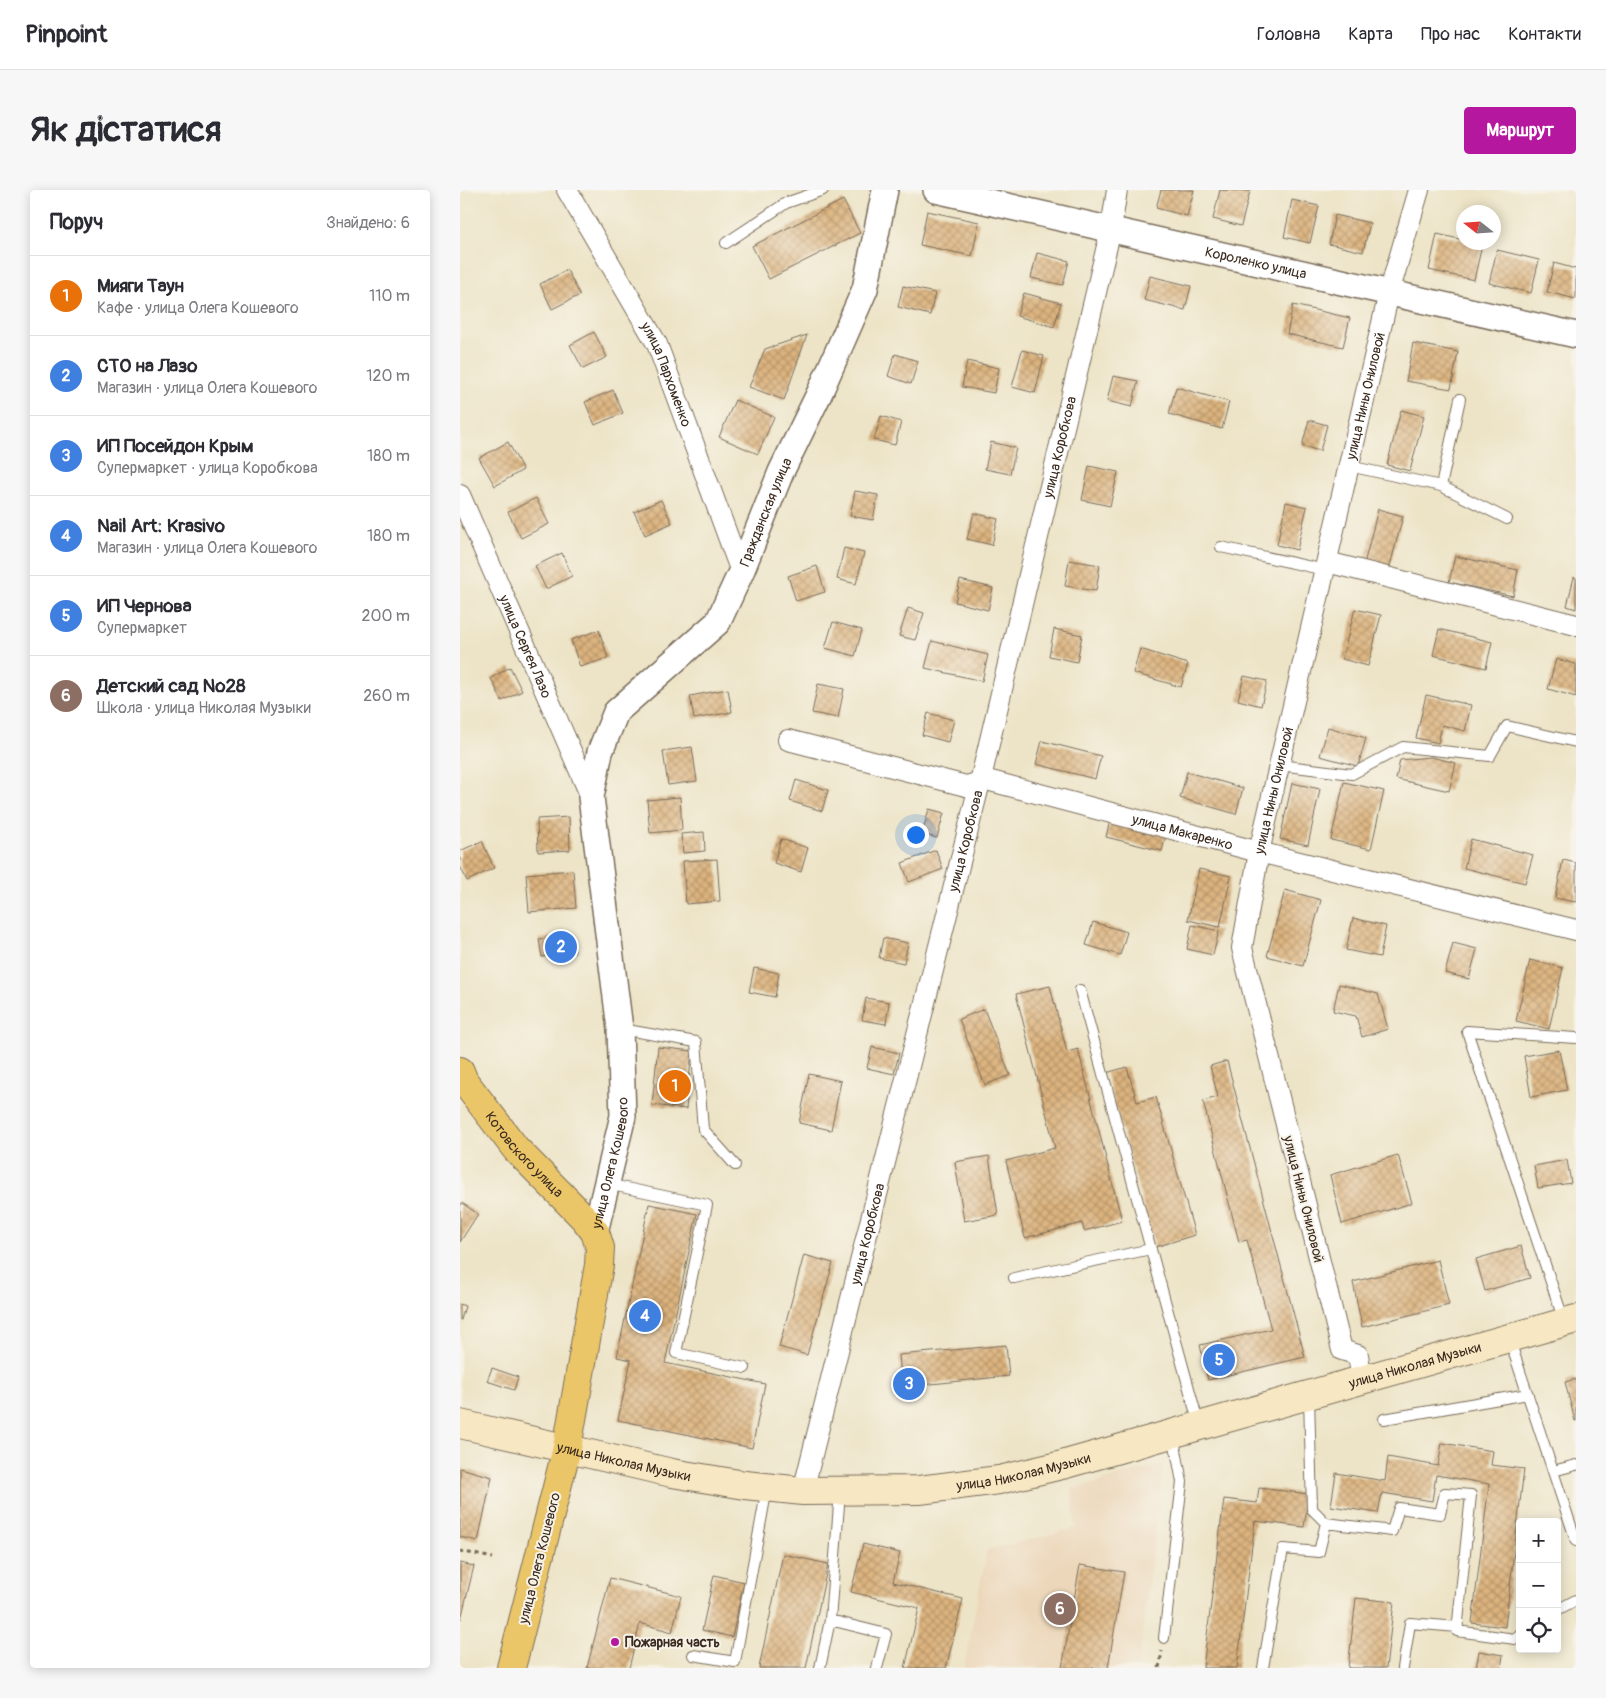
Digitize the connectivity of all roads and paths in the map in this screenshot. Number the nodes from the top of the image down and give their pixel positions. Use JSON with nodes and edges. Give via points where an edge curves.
{"nodes":[{"id":1,"x":567,"y":190,"type":"edge"},
{"id":2,"x":824,"y":190,"type":"edge"},
{"id":3,"x":885,"y":190,"type":"edge"},
{"id":4,"x":936,"y":190,"type":"edge"},
{"id":5,"x":1117,"y":190,"type":"edge"},
{"id":6,"x":1419,"y":190,"type":"edge"},
{"id":7,"x":1111,"y":229,"type":"junction"},
{"id":8,"x":726,"y":243,"type":"dead end"},
{"id":9,"x":1389,"y":292,"type":"junction"},
{"id":10,"x":1576,"y":335,"type":"edge"},
{"id":11,"x":1460,"y":399,"type":"dead end"},
{"id":12,"x":1349,"y":466,"type":"junction"},
{"id":13,"x":1441,"y":486,"type":"junction"},
{"id":14,"x":460,"y":495,"type":"edge"},
{"id":15,"x":1507,"y":520,"type":"dead end"},
{"id":16,"x":1221,"y":547,"type":"dead end"},
{"id":17,"x":1326,"y":566,"type":"junction"},
{"id":18,"x":740,"y":572,"type":"junction"},
{"id":19,"x":1576,"y":625,"type":"edge"},
{"id":20,"x":788,"y":740,"type":"dead end"},
{"id":21,"x":1576,"y":742,"type":"edge"},
{"id":22,"x":1280,"y":765,"type":"junction"},
{"id":23,"x":980,"y":782,"type":"junction"},
{"id":24,"x":591,"y":797,"type":"junction"},
{"id":25,"x":1259,"y":852,"type":"junction"},
{"id":26,"x":1576,"y":930,"type":"edge"},
{"id":27,"x":1080,"y":990,"type":"dead end"},
{"id":28,"x":620,"y":1029,"type":"junction"},
{"id":29,"x":1576,"y":1038,"type":"edge"},
{"id":30,"x":461,"y":1078,"type":"edge"},
{"id":31,"x":735,"y":1165,"type":"dead end"},
{"id":32,"x":607,"y":1184,"type":"junction"},
{"id":33,"x":595,"y":1232,"type":"junction"},
{"id":34,"x":1151,"y":1250,"type":"junction"},
{"id":35,"x":1014,"y":1278,"type":"dead end"},
{"id":36,"x":1570,"y":1320,"type":"edge"},
{"id":37,"x":1509,"y":1338,"type":"junction"},
{"id":38,"x":745,"y":1368,"type":"dead end"},
{"id":39,"x":1362,"y":1379,"type":"junction"},
{"id":40,"x":1309,"y":1394,"type":"junction"},
{"id":41,"x":1528,"y":1394,"type":"junction"},
{"id":42,"x":1384,"y":1419,"type":"dead end"},
{"id":43,"x":460,"y":1424,"type":"edge"},
{"id":44,"x":1199,"y":1426,"type":"junction"},
{"id":45,"x":1172,"y":1433,"type":"junction"},
{"id":46,"x":567,"y":1448,"type":"junction"},
{"id":47,"x":1576,"y":1465,"type":"edge"},
{"id":48,"x":1553,"y":1471,"type":"junction"},
{"id":49,"x":767,"y":1487,"type":"junction"},
{"id":50,"x":803,"y":1491,"type":"junction"},
{"id":51,"x":840,"y":1491,"type":"junction"},
{"id":52,"x":1326,"y":1523,"type":"junction"},
{"id":53,"x":1576,"y":1542,"type":"edge"},
{"id":54,"x":460,"y":1551,"type":"edge"},
{"id":55,"x":492,"y":1558,"type":"dead end"},
{"id":56,"x":1576,"y":1600,"type":"edge"},
{"id":57,"x":1561,"y":1608,"type":"edge"},
{"id":58,"x":830,"y":1620,"type":"junction"},
{"id":59,"x":1458,"y":1627,"type":"junction"},
{"id":60,"x":1516,"y":1637,"type":"edge"},
{"id":61,"x":1164,"y":1638,"type":"dead end"},
{"id":62,"x":693,"y":1655,"type":"dead end"},
{"id":63,"x":511,"y":1668,"type":"edge"},
{"id":64,"x":820,"y":1668,"type":"edge"},
{"id":65,"x":877,"y":1668,"type":"edge"},
{"id":66,"x":1262,"y":1668,"type":"edge"},
{"id":67,"x":1403,"y":1668,"type":"edge"}],
"edges":[{"from":1,"to":18,"type":"street","name":"улица Пархоменко","via":[[657,344]]},
{"from":2,"to":8,"type":"lane","via":[[786,203]]},
{"from":3,"to":18,"type":"street","name":"Гражданская улица","via":[[865,289],[781,472]]},
{"from":4,"to":7,"type":"street","name":"Короленко улица"},
{"from":5,"to":7,"type":"street","name":"улица Коробкова"},
{"from":6,"to":9,"type":"street","name":"улица Нины Ониловой"},
{"from":7,"to":9,"type":"street","name":"Короленко улица"},
{"from":7,"to":23,"type":"street","name":"улица Коробкова"},
{"from":9,"to":10,"type":"street","name":"Короленко улица"},
{"from":9,"to":12,"type":"street","name":"улица Нины Ониловой"},
{"from":11,"to":13,"type":"lane"},
{"from":12,"to":13,"type":"lane"},
{"from":12,"to":17,"type":"street","name":"улица Нины Ониловой"},
{"from":13,"to":15,"type":"lane"},
{"from":14,"to":24,"type":"street","name":"улица Сергея Лазо"},
{"from":16,"to":17,"type":"lane"},
{"from":17,"to":19,"type":"street"},
{"from":17,"to":22,"type":"street","name":"улица Нины Ониловой"},
{"from":18,"to":24,"type":"street","name":"Гражданская улица","via":[[718,622],[616,712],[600,752]]},
{"from":20,"to":23,"type":"street","name":"улица Макаренко","via":[[966,786]]},
{"from":21,"to":22,"type":"lane","via":[[1507,726],[1490,756],[1403,748],[1352,774]]},
{"from":22,"to":25,"type":"street","name":"улица Нины Ониловой"},
{"from":23,"to":25,"type":"street","name":"улица Макаренко","via":[[987,780]]},
{"from":23,"to":50,"type":"street","name":"улица Коробкова"},
{"from":24,"to":28,"type":"street","name":"улица Олега Кошевого"},
{"from":25,"to":26,"type":"street","name":"улица Макаренко"},
{"from":25,"to":39,"type":"street","name":"улица Нины Ониловой","via":[[1242,948],[1342,1350],[1358,1355]]},
{"from":27,"to":34,"type":"lane"},
{"from":28,"to":31,"type":"lane","via":[[696,1042],[703,1129]]},
{"from":28,"to":32,"type":"street","name":"улица Олега Кошевого","via":[[623,1116]]},
{"from":29,"to":36,"type":"lane","via":[[1466,1031]]},
{"from":30,"to":33,"type":"main road","name":"Котовского улица","via":[[516,1149]]},
{"from":32,"to":33,"type":"street","name":"улица Олега Кошевого"},
{"from":32,"to":38,"type":"lane","via":[[707,1204],[676,1354]]},
{"from":33,"to":46,"type":"main road","name":"улица Олега Кошевого","via":[[600,1248],[599,1265]]},
{"from":34,"to":35,"type":"lane"},
{"from":34,"to":44,"type":"lane"},
{"from":36,"to":37,"type":"main road","name":"улица Николая Музыки"},
{"from":37,"to":39,"type":"main road","name":"улица Николая Музыки"},
{"from":37,"to":41,"type":"lane"},
{"from":39,"to":40,"type":"main road","name":"улица Николая Музыки"},
{"from":40,"to":44,"type":"main road","name":"улица Николая Музыки"},
{"from":40,"to":52,"type":"lane","via":[[1312,1509]]},
{"from":41,"to":42,"type":"lane"},
{"from":41,"to":48,"type":"lane"},
{"from":43,"to":46,"type":"main road","name":"улица Николая Музыки"},
{"from":44,"to":45,"type":"main road","name":"улица Николая Музыки"},
{"from":45,"to":51,"type":"main road","name":"улица Николая Музыки","via":[[1062,1466],[999,1480],[919,1490]]},
{"from":45,"to":61,"type":"lane","via":[[1182,1482]]},
{"from":46,"to":49,"type":"main road","name":"улица Николая Музыки","via":[[672,1472]]},
{"from":46,"to":63,"type":"main road","name":"улица Олега Кошевого"},
{"from":47,"to":48,"type":"lane"},
{"from":48,"to":53,"type":"lane"},
{"from":49,"to":50,"type":"main road","name":"улица Николая Музыки"},
{"from":49,"to":62,"type":"lane","via":[[735,1662]]},
{"from":50,"to":51,"type":"main road","name":"улица Николая Музыки"},
{"from":51,"to":58,"type":"lane"},
{"from":52,"to":59,"type":"lane","via":[[1392,1531],[1399,1508],[1440,1514],[1445,1493],[1471,1496]]},
{"from":52,"to":66,"type":"lane","via":[[1319,1552],[1283,1549]]},
{"from":54,"to":55,"type":"path"},
{"from":56,"to":57,"type":"lane"},
{"from":58,"to":64,"type":"lane"},
{"from":58,"to":65,"type":"lane","via":[[886,1634]]},
{"from":59,"to":60,"type":"lane","via":[[1457,1631]]},
{"from":59,"to":67,"type":"lane","via":[[1410,1623]]}]}
